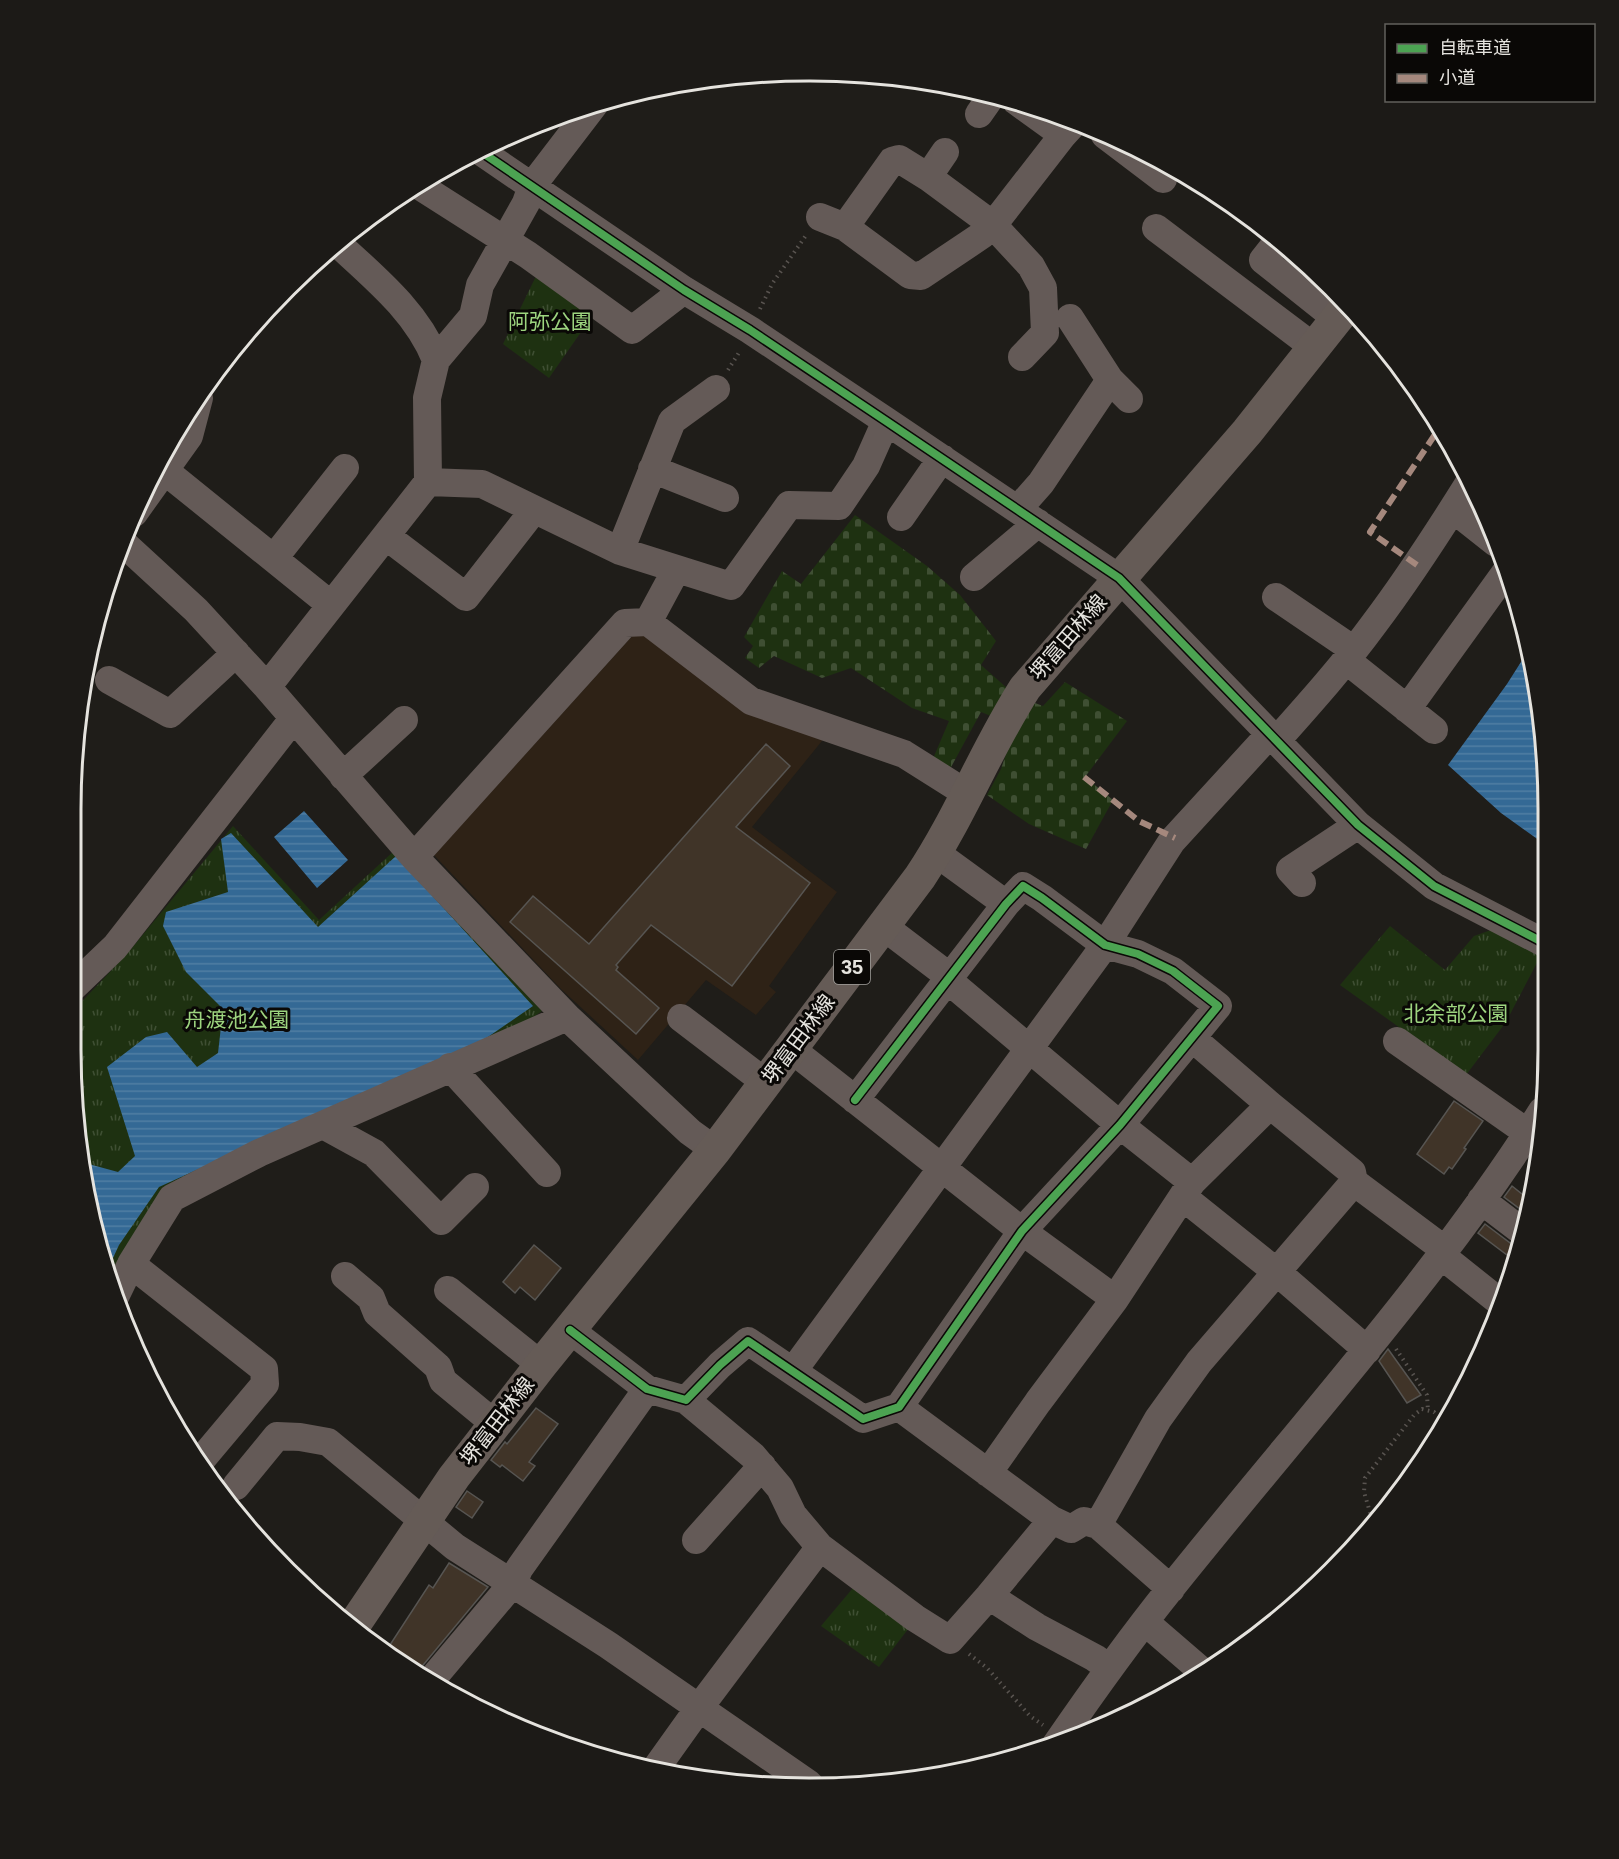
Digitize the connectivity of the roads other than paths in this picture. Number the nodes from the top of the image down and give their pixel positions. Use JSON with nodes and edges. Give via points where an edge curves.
{"nodes":[{"id":1,"x":585,"y":117,"type":"edge"},
{"id":2,"x":1069,"y":129,"type":"edge"},
{"id":3,"x":945,"y":152,"type":"dead end"},
{"id":4,"x":487,"y":156,"type":"edge"},
{"id":5,"x":1134,"y":157,"type":"edge"},
{"id":6,"x":928,"y":177,"type":"junction"},
{"id":7,"x":1163,"y":179,"type":"dead end"},
{"id":8,"x":532,"y":186,"type":"junction"},
{"id":9,"x":427,"y":190,"type":"edge"},
{"id":10,"x":993,"y":225,"type":"junction"},
{"id":11,"x":1156,"y":228,"type":"dead end"},
{"id":12,"x":505,"y":240,"type":"junction"},
{"id":13,"x":1273,"y":248,"type":"edge"},
{"id":14,"x":344,"y":250,"type":"edge"},
{"id":15,"x":684,"y":290,"type":"junction"},
{"id":16,"x":1342,"y":313,"type":"edge"},
{"id":17,"x":1070,"y":318,"type":"dead end"},
{"id":18,"x":1315,"y":348,"type":"junction"},
{"id":19,"x":1022,"y":357,"type":"dead end"},
{"id":20,"x":436,"y":360,"type":"junction"},
{"id":21,"x":716,"y":389,"type":"road end"},
{"id":22,"x":886,"y":421,"type":"junction"},
{"id":23,"x":192,"y":424,"type":"edge"},
{"id":24,"x":942,"y":458,"type":"junction"},
{"id":25,"x":345,"y":468,"type":"dead end"},
{"id":26,"x":652,"y":469,"type":"junction"},
{"id":27,"x":165,"y":471,"type":"joint"},
{"id":28,"x":428,"y":482,"type":"junction"},
{"id":29,"x":1465,"y":490,"type":"edge"},
{"id":30,"x":725,"y":498,"type":"dead end"},
{"id":31,"x":1453,"y":509,"type":"junction"},
{"id":32,"x":534,"y":510,"type":"junction"},
{"id":33,"x":1028,"y":516,"type":"junction"},
{"id":34,"x":901,"y":517,"type":"dead end"},
{"id":35,"x":1484,"y":533,"type":"edge"},
{"id":36,"x":386,"y":536,"type":"junction"},
{"id":37,"x":129,"y":549,"type":"edge"},
{"id":38,"x":620,"y":551,"type":"junction"},
{"id":39,"x":274,"y":558,"type":"junction"},
{"id":40,"x":676,"y":570,"type":"junction"},
{"id":41,"x":974,"y":577,"type":"dead end"},
{"id":42,"x":1119,"y":578,"type":"junction"},
{"id":43,"x":1500,"y":580,"type":"edge"},
{"id":44,"x":1276,"y":597,"type":"dead end"},
{"id":45,"x":331,"y":605,"type":"junction"},
{"id":46,"x":648,"y":622,"type":"junction"},
{"id":47,"x":236,"y":653,"type":"junction"},
{"id":48,"x":1350,"y":655,"type":"junction"},
{"id":49,"x":109,"y":680,"type":"dead end"},
{"id":50,"x":267,"y":687,"type":"junction"},
{"id":51,"x":1407,"y":709,"type":"junction"},
{"id":52,"x":293,"y":719,"type":"junction"},
{"id":53,"x":404,"y":720,"type":"dead end"},
{"id":54,"x":1434,"y":730,"type":"dead end"},
{"id":55,"x":1273,"y":737,"type":"junction"},
{"id":56,"x":343,"y":776,"type":"junction"},
{"id":57,"x":969,"y":795,"type":"junction"},
{"id":58,"x":1358,"y":825,"type":"junction"},
{"id":59,"x":936,"y":853,"type":"junction"},
{"id":60,"x":414,"y":857,"type":"junction"},
{"id":61,"x":1302,"y":883,"type":"dead end"},
{"id":62,"x":1006,"y":904,"type":"junction"},
{"id":63,"x":883,"y":926,"type":"junction"},
{"id":64,"x":1538,"y":940,"type":"edge"},
{"id":65,"x":1105,"y":945,"type":"junction"},
{"id":66,"x":950,"y":977,"type":"junction"},
{"id":67,"x":81,"y":979,"type":"edge"},
{"id":68,"x":567,"y":1017,"type":"junction"},
{"id":69,"x":681,"y":1018,"type":"dead end"},
{"id":70,"x":1191,"y":1038,"type":"junction"},
{"id":71,"x":1397,"y":1041,"type":"dead end"},
{"id":72,"x":790,"y":1049,"type":"junction"},
{"id":73,"x":1030,"y":1049,"type":"junction"},
{"id":74,"x":450,"y":1067,"type":"junction"},
{"id":75,"x":766,"y":1083,"type":"junction"},
{"id":76,"x":855,"y":1100,"type":"junction"},
{"id":77,"x":1270,"y":1105,"type":"junction"},
{"id":78,"x":1534,"y":1124,"type":"edge"},
{"id":79,"x":323,"y":1125,"type":"junction"},
{"id":80,"x":1120,"y":1125,"type":"junction"},
{"id":81,"x":1533,"y":1129,"type":"edge"},
{"id":82,"x":715,"y":1150,"type":"junction"},
{"id":83,"x":942,"y":1167,"type":"junction"},
{"id":84,"x":547,"y":1173,"type":"dead end"},
{"id":85,"x":1354,"y":1182,"type":"junction"},
{"id":86,"x":1187,"y":1190,"type":"junction"},
{"id":87,"x":472,"y":1200,"type":"dead end"},
{"id":88,"x":1481,"y":1200,"type":"junction"},
{"id":89,"x":1516,"y":1226,"type":"edge"},
{"id":90,"x":1022,"y":1231,"type":"junction"},
{"id":91,"x":1443,"y":1253,"type":"junction"},
{"id":92,"x":131,"y":1264,"type":"junction"},
{"id":93,"x":1278,"y":1273,"type":"junction"},
{"id":94,"x":345,"y":1276,"type":"dead end"},
{"id":95,"x":121,"y":1286,"type":"edge"},
{"id":96,"x":449,"y":1290,"type":"dead end"},
{"id":97,"x":1494,"y":1298,"type":"edge"},
{"id":98,"x":1115,"y":1299,"type":"junction"},
{"id":99,"x":570,"y":1330,"type":"junction"},
{"id":100,"x":1375,"y":1340,"type":"junction"},
{"id":101,"x":541,"y":1365,"type":"junction"},
{"id":102,"x":793,"y":1371,"type":"junction"},
{"id":103,"x":647,"y":1389,"type":"junction"},
{"id":104,"x":686,"y":1400,"type":"junction"},
{"id":105,"x":899,"y":1407,"type":"junction"},
{"id":106,"x":495,"y":1424,"type":"junction"},
{"id":107,"x":205,"y":1455,"type":"edge"},
{"id":108,"x":762,"y":1466,"type":"junction"},
{"id":109,"x":988,"y":1473,"type":"junction"},
{"id":110,"x":236,"y":1486,"type":"dead end"},
{"id":111,"x":1052,"y":1520,"type":"junction"},
{"id":112,"x":424,"y":1521,"type":"junction"},
{"id":113,"x":1098,"y":1525,"type":"junction"},
{"id":114,"x":696,"y":1540,"type":"dead end"},
{"id":115,"x":820,"y":1547,"type":"junction"},
{"id":116,"x":513,"y":1583,"type":"junction"},
{"id":117,"x":1171,"y":1588,"type":"junction"},
{"id":118,"x":989,"y":1596,"type":"junction"},
{"id":119,"x":357,"y":1620,"type":"edge"},
{"id":120,"x":1145,"y":1622,"type":"junction"},
{"id":121,"x":1196,"y":1666,"type":"edge"},
{"id":122,"x":1109,"y":1668,"type":"junction"},
{"id":123,"x":436,"y":1674,"type":"edge"},
{"id":124,"x":699,"y":1708,"type":"junction"},
{"id":125,"x":1065,"y":1731,"type":"edge"},
{"id":126,"x":660,"y":1762,"type":"edge"},
{"id":127,"x":799,"y":1778,"type":"edge"}],
"edges":[{"from":1,"to":8,"type":"street"},
{"from":2,"to":10,"type":"street"},
{"from":3,"to":6,"type":"street"},
{"from":4,"to":8,"type":"street"},
{"from":5,"to":7,"type":"street"},
{"from":6,"to":10,"type":"street"},
{"from":6,"to":10,"type":"street","via":[[899,159],[892,161],[833,222],[910,275],[921,276]]},
{"from":8,"to":12,"type":"street"},
{"from":8,"to":15,"type":"street"},
{"from":9,"to":12,"type":"street"},
{"from":10,"to":19,"type":"street","via":[[1031,266],[1043,288],[1045,333]]},
{"from":11,"to":18,"type":"street"},
{"from":12,"to":15,"type":"street","via":[[632,330]]},
{"from":12,"to":20,"type":"street","via":[[480,285],[473,316]]},
{"from":13,"to":16,"type":"street","via":[[1263,260]]},
{"from":14,"to":20,"type":"street","via":[[393,294],[429,341]]},
{"from":15,"to":22,"type":"street"},
{"from":16,"to":18,"type":"main road","name":"堺富田林線","number":"35"},
{"from":17,"to":33,"type":"street","via":[[1119,389],[1041,483]]},
{"from":18,"to":42,"type":"main road","name":"堺富田林線","number":"35"},
{"from":20,"to":28,"type":"street","via":[[427,398]]},
{"from":21,"to":26,"type":"street","via":[[672,421]]},
{"from":22,"to":24,"type":"street"},
{"from":22,"to":40,"type":"street","via":[[866,466],[839,506],[789,505],[730,586]]},
{"from":23,"to":27,"type":"street","via":[[189,436]]},
{"from":24,"to":33,"type":"street"},
{"from":24,"to":34,"type":"street"},
{"from":25,"to":39,"type":"street"},
{"from":26,"to":30,"type":"street"},
{"from":26,"to":38,"type":"street"},
{"from":27,"to":39,"type":"street"},
{"from":28,"to":32,"type":"street","via":[[482,484]]},
{"from":28,"to":36,"type":"street"},
{"from":29,"to":31,"type":"street"},
{"from":31,"to":35,"type":"street"},
{"from":31,"to":48,"type":"street"},
{"from":32,"to":36,"type":"street","via":[[466,597]]},
{"from":32,"to":38,"type":"street"},
{"from":33,"to":41,"type":"street"},
{"from":33,"to":42,"type":"street"},
{"from":36,"to":45,"type":"street"},
{"from":37,"to":47,"type":"street"},
{"from":38,"to":40,"type":"street"},
{"from":39,"to":45,"type":"street"},
{"from":40,"to":46,"type":"street"},
{"from":42,"to":55,"type":"street"},
{"from":42,"to":57,"type":"main road","name":"堺富田林線","number":"35","via":[[1025,688]]},
{"from":43,"to":51,"type":"street"},
{"from":44,"to":48,"type":"street"},
{"from":45,"to":50,"type":"street"},
{"from":46,"to":57,"type":"street","via":[[751,701],[904,754]]},
{"from":46,"to":60,"type":"street","via":[[625,623],[597,651]]},
{"from":47,"to":49,"type":"street","via":[[170,714]]},
{"from":47,"to":50,"type":"street"},
{"from":48,"to":51,"type":"street"},
{"from":48,"to":55,"type":"street"},
{"from":50,"to":52,"type":"street"},
{"from":51,"to":54,"type":"street"},
{"from":52,"to":56,"type":"street"},
{"from":52,"to":67,"type":"street","via":[[115,947]]},
{"from":53,"to":56,"type":"street"},
{"from":55,"to":58,"type":"street"},
{"from":55,"to":65,"type":"street","via":[[1172,842]]},
{"from":56,"to":60,"type":"street"},
{"from":57,"to":59,"type":"main road","name":"堺富田林線","number":"35"},
{"from":58,"to":61,"type":"street","via":[[1290,870]]},
{"from":58,"to":64,"type":"street","via":[[1434,886]]},
{"from":59,"to":62,"type":"street"},
{"from":59,"to":63,"type":"main road","name":"堺富田林線","number":"35"},
{"from":60,"to":68,"type":"street"},
{"from":62,"to":65,"type":"street","via":[[1023,886]]},
{"from":62,"to":66,"type":"street"},
{"from":63,"to":66,"type":"street"},
{"from":63,"to":72,"type":"main road","name":"堺富田林線","number":"35"},
{"from":65,"to":70,"type":"street","via":[[1173,970],[1218,1006]]},
{"from":65,"to":73,"type":"street"},
{"from":66,"to":73,"type":"street","via":[[956,987]]},
{"from":66,"to":76,"type":"street"},
{"from":68,"to":74,"type":"street"},
{"from":68,"to":82,"type":"street","via":[[690,1132]]},
{"from":69,"to":75,"type":"street","via":[[705,1046]]},
{"from":70,"to":77,"type":"street"},
{"from":70,"to":80,"type":"street"},
{"from":71,"to":78,"type":"street"},
{"from":72,"to":75,"type":"main road","name":"堺富田林線","number":"35"},
{"from":72,"to":76,"type":"street"},
{"from":73,"to":80,"type":"street"},
{"from":73,"to":83,"type":"street"},
{"from":74,"to":79,"type":"street"},
{"from":74,"to":84,"type":"street"},
{"from":75,"to":82,"type":"main road","name":"堺富田林線","number":"35"},
{"from":76,"to":83,"type":"street"},
{"from":77,"to":85,"type":"street","via":[[1352,1172]]},
{"from":77,"to":86,"type":"street"},
{"from":79,"to":87,"type":"street","via":[[374,1153],[441,1221]]},
{"from":79,"to":92,"type":"street","via":[[172,1198]]},
{"from":80,"to":86,"type":"street"},
{"from":80,"to":90,"type":"street"},
{"from":81,"to":88,"type":"street"},
{"from":82,"to":99,"type":"main road","name":"堺富田林線","number":"35"},
{"from":83,"to":90,"type":"street"},
{"from":83,"to":102,"type":"street"},
{"from":85,"to":91,"type":"street"},
{"from":85,"to":93,"type":"street"},
{"from":86,"to":93,"type":"street"},
{"from":86,"to":98,"type":"street"},
{"from":88,"to":89,"type":"street"},
{"from":88,"to":91,"type":"street"},
{"from":90,"to":98,"type":"street"},
{"from":90,"to":105,"type":"street"},
{"from":91,"to":97,"type":"street"},
{"from":91,"to":100,"type":"street"},
{"from":92,"to":95,"type":"street"},
{"from":92,"to":107,"type":"street","via":[[264,1369],[266,1384]]},
{"from":93,"to":100,"type":"street"},
{"from":93,"to":113,"type":"street","via":[[1199,1362],[1158,1419]]},
{"from":94,"to":106,"type":"street","via":[[372,1298],[377,1313],[438,1367],[443,1381]]},
{"from":96,"to":101,"type":"street"},
{"from":98,"to":109,"type":"street"},
{"from":99,"to":101,"type":"main road","name":"堺富田林線","number":"35"},
{"from":99,"to":103,"type":"street"},
{"from":100,"to":117,"type":"street"},
{"from":101,"to":106,"type":"main road","name":"堺富田林線","number":"35"},
{"from":102,"to":104,"type":"street","via":[[748,1341]]},
{"from":102,"to":105,"type":"street","via":[[862,1419]]},
{"from":103,"to":104,"type":"street"},
{"from":103,"to":116,"type":"street","via":[[519,1569]]},
{"from":104,"to":108,"type":"street"},
{"from":105,"to":109,"type":"street"},
{"from":106,"to":112,"type":"main road","name":"堺富田林線","number":"35"},
{"from":108,"to":114,"type":"street"},
{"from":108,"to":115,"type":"street","via":[[780,1488],[793,1515]]},
{"from":109,"to":111,"type":"street"},
{"from":110,"to":112,"type":"street","via":[[277,1436],[328,1442]]},
{"from":111,"to":113,"type":"street","via":[[1071,1530],[1084,1521]]},
{"from":111,"to":118,"type":"street"},
{"from":112,"to":116,"type":"street","via":[[455,1547]]},
{"from":112,"to":119,"type":"main road","name":"堺富田林線","number":"35"},
{"from":113,"to":117,"type":"street"},
{"from":115,"to":118,"type":"street","via":[[950,1640]]},
{"from":115,"to":124,"type":"street"},
{"from":116,"to":123,"type":"street"},
{"from":116,"to":124,"type":"street"},
{"from":117,"to":120,"type":"street"},
{"from":118,"to":122,"type":"street"},
{"from":120,"to":121,"type":"street"},
{"from":120,"to":122,"type":"street"},
{"from":122,"to":125,"type":"street"},
{"from":124,"to":126,"type":"street"},
{"from":124,"to":127,"type":"street"}]}
